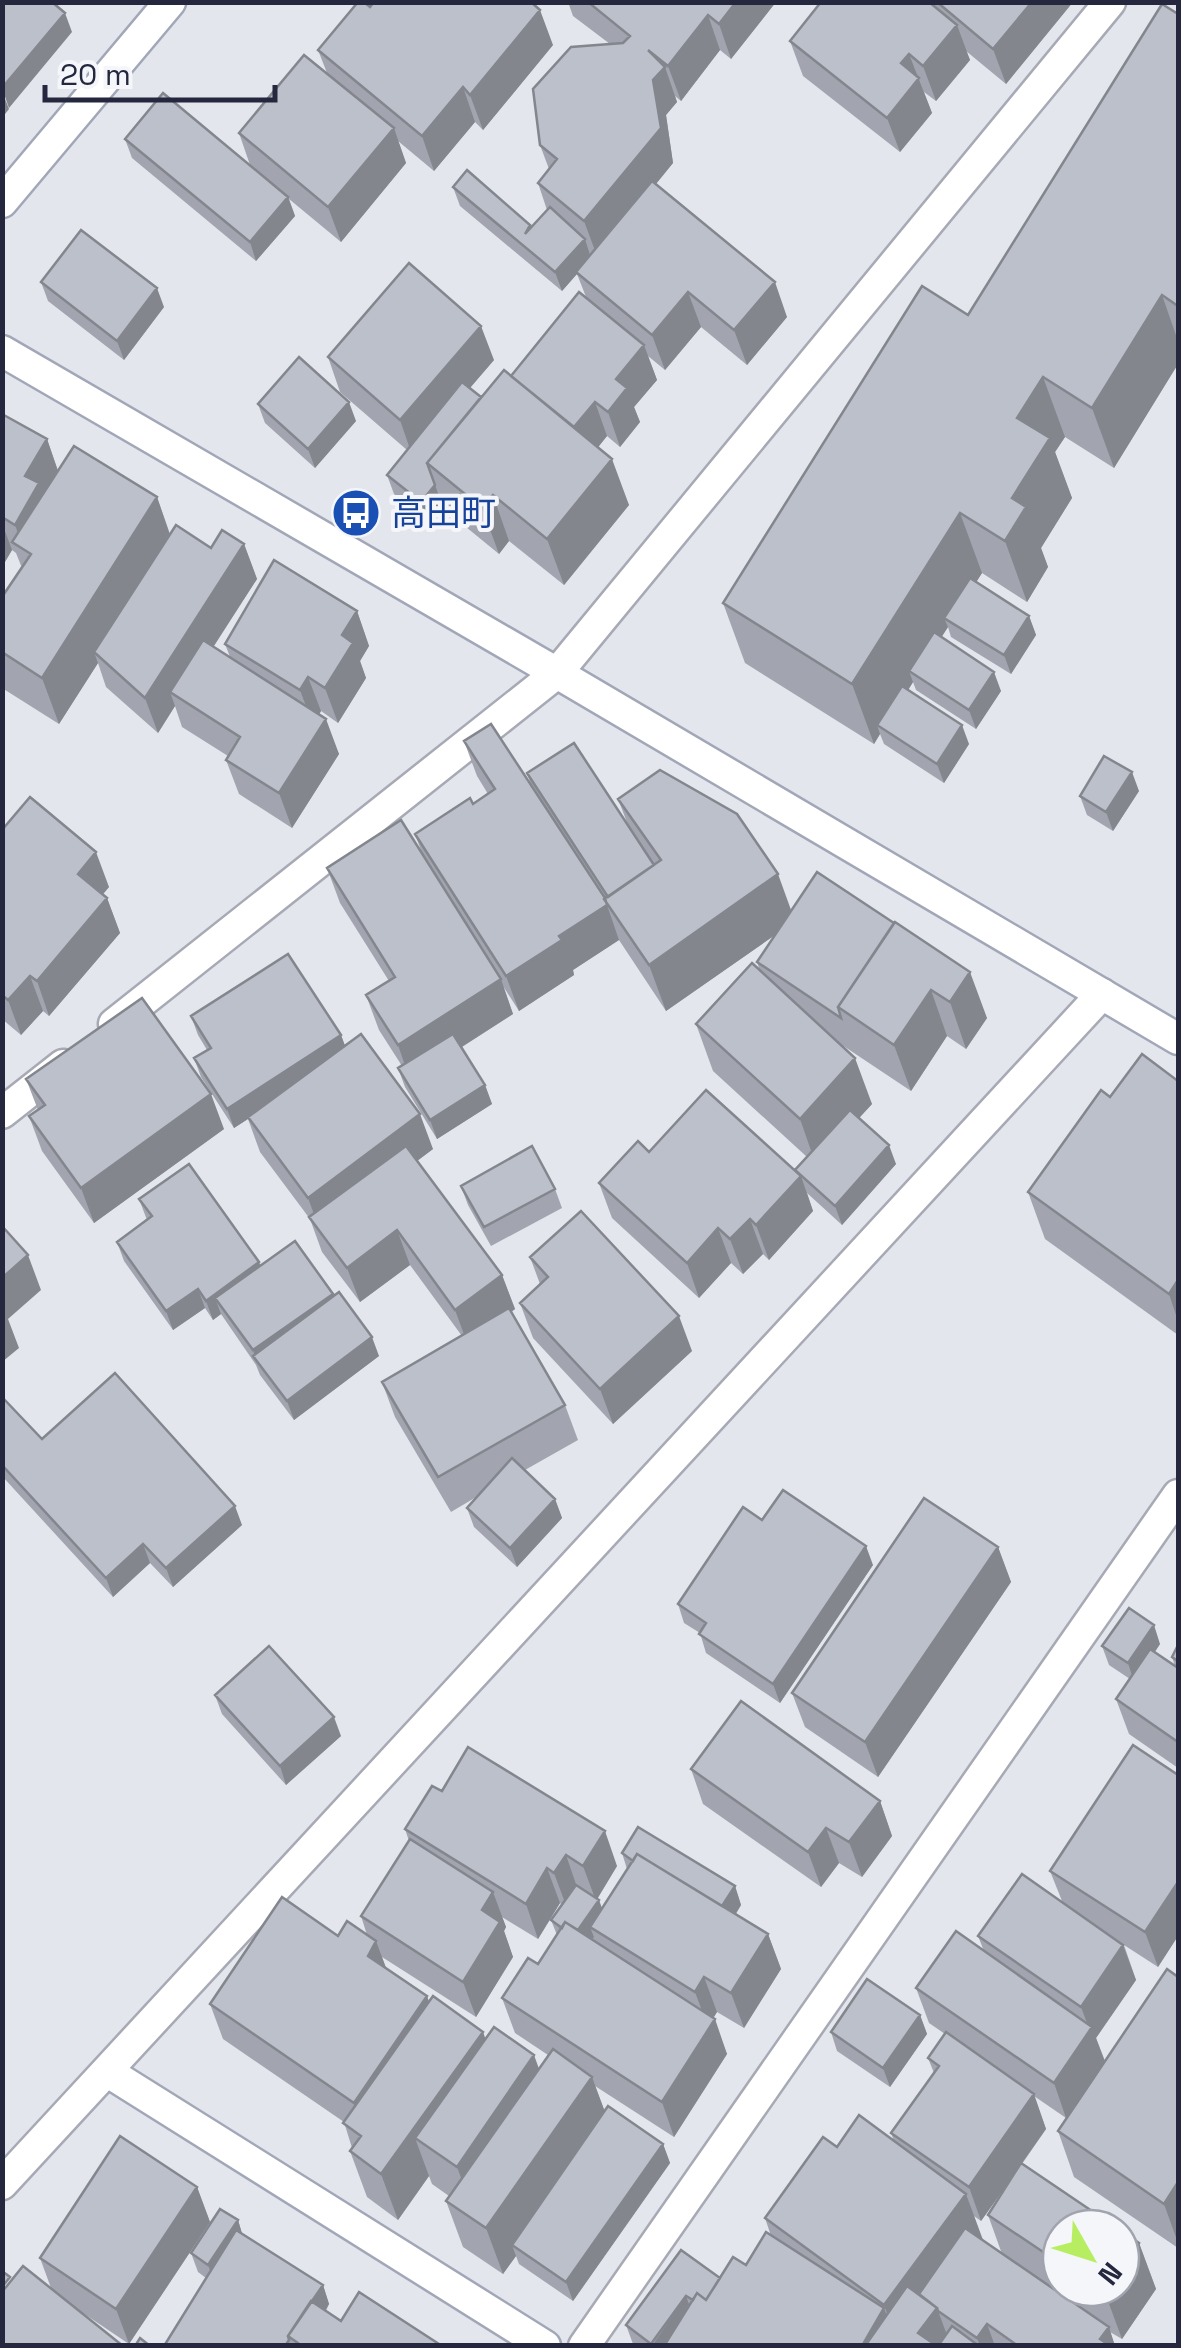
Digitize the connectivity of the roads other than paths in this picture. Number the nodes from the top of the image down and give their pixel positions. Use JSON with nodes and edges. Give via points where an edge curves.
{"nodes":[{"id":1,"x":170,"y":2,"type":"edge"},
{"id":2,"x":1110,"y":2,"type":"edge"},
{"id":3,"x":2,"y":202,"type":"edge"},
{"id":4,"x":2,"y":351,"type":"edge"},
{"id":5,"x":557,"y":673,"type":"junction"},
{"id":6,"x":1102,"y":994,"type":"junction"},
{"id":7,"x":1178,"y":1038,"type":"edge"},
{"id":8,"x":2,"y":1113,"type":"edge"},
{"id":9,"x":1178,"y":1494,"type":"edge"},
{"id":10,"x":108,"y":2072,"type":"junction"},
{"id":11,"x":2,"y":2184,"type":"edge"},
{"id":12,"x":545,"y":2346,"type":"edge"},
{"id":13,"x":584,"y":2346,"type":"edge"}],
"edges":[{"from":1,"to":3,"type":"street"},
{"from":2,"to":5,"type":"street"},
{"from":4,"to":5,"type":"street"},
{"from":5,"to":6,"type":"street"},
{"from":5,"to":8,"type":"street"},
{"from":6,"to":7,"type":"street"},
{"from":6,"to":10,"type":"street"},
{"from":9,"to":13,"type":"street"},
{"from":10,"to":11,"type":"street"},
{"from":10,"to":12,"type":"street"}]}
